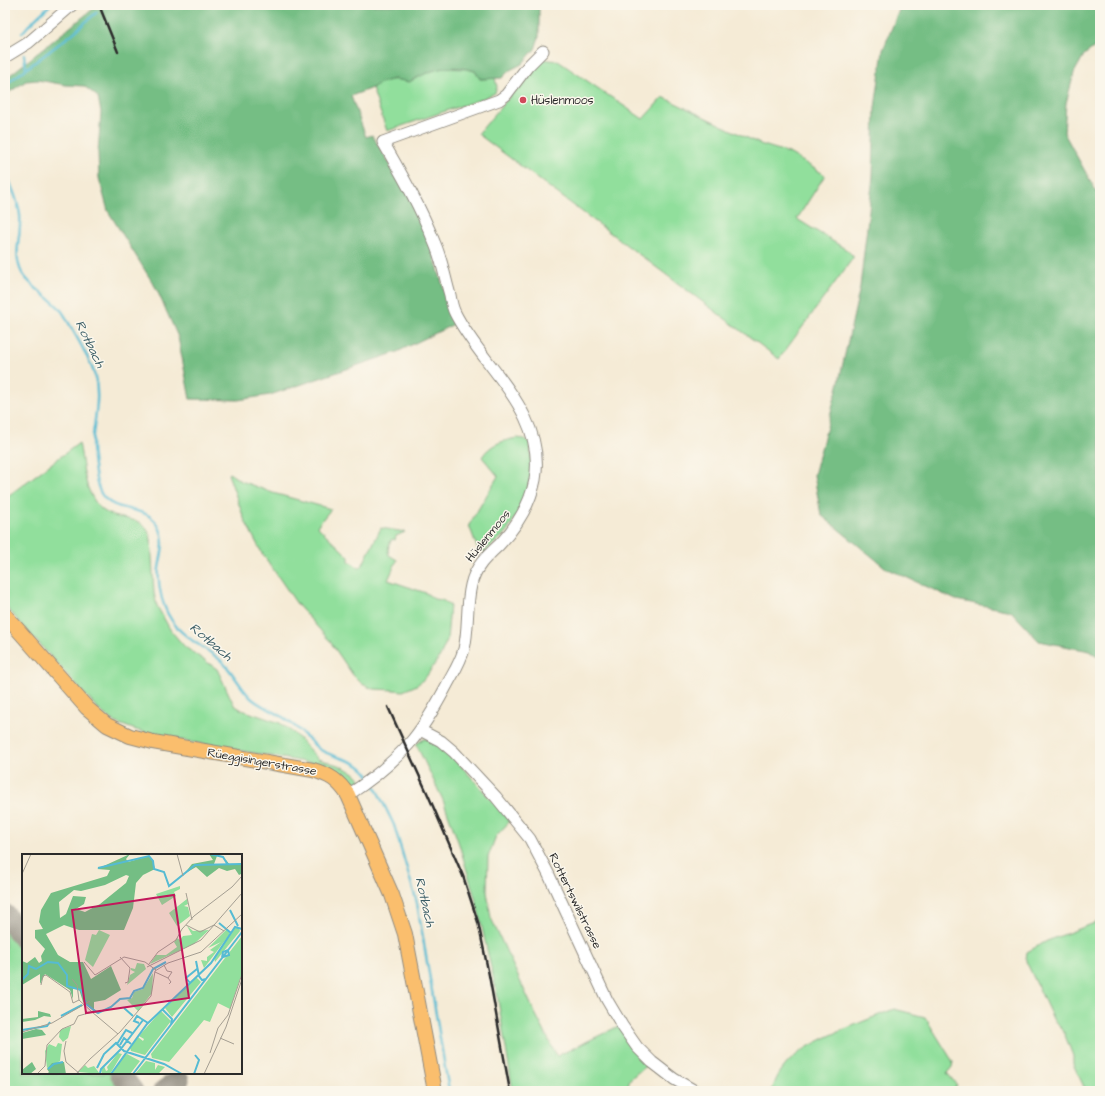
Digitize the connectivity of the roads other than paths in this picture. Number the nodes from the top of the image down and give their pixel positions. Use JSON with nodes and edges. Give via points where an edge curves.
{"nodes":[{"id":1,"x":72,"y":5,"type":"edge"},
{"id":2,"x":543,"y":52,"type":"dead end"},
{"id":3,"x":5,"y":56,"type":"edge"},
{"id":4,"x":5,"y":615,"type":"edge"},
{"id":5,"x":420,"y":730,"type":"junction"},
{"id":6,"x":348,"y":795,"type":"junction"},
{"id":7,"x":435,"y":1091,"type":"edge"},
{"id":8,"x":695,"y":1091,"type":"edge"}],
"edges":[{"from":1,"to":3,"type":"street","via":[[28,43]]},
{"from":2,"to":5,"type":"street","name":"Hüslenmoos","via":[[499,100],[383,142],[436,245],[454,311],[466,332],[517,402],[527,420],[536,457],[535,478],[527,506],[516,525],[478,567],[469,595],[462,657]]},
{"from":4,"to":6,"type":"main road","name":"Rüeggisingerstrasse","via":[[87,708],[107,725],[130,736],[153,742],[313,770],[340,784]]},
{"from":5,"to":6,"type":"street","name":"Hüslenmoos","via":[[379,772]]},
{"from":5,"to":8,"type":"street","name":"Rottertswilstrasse","via":[[441,741],[454,752],[496,797],[530,839],[607,1000],[623,1027],[652,1062]]},
{"from":6,"to":7,"type":"main road","name":"Rüeggisingerstrasse","via":[[392,895],[405,934]]}]}
